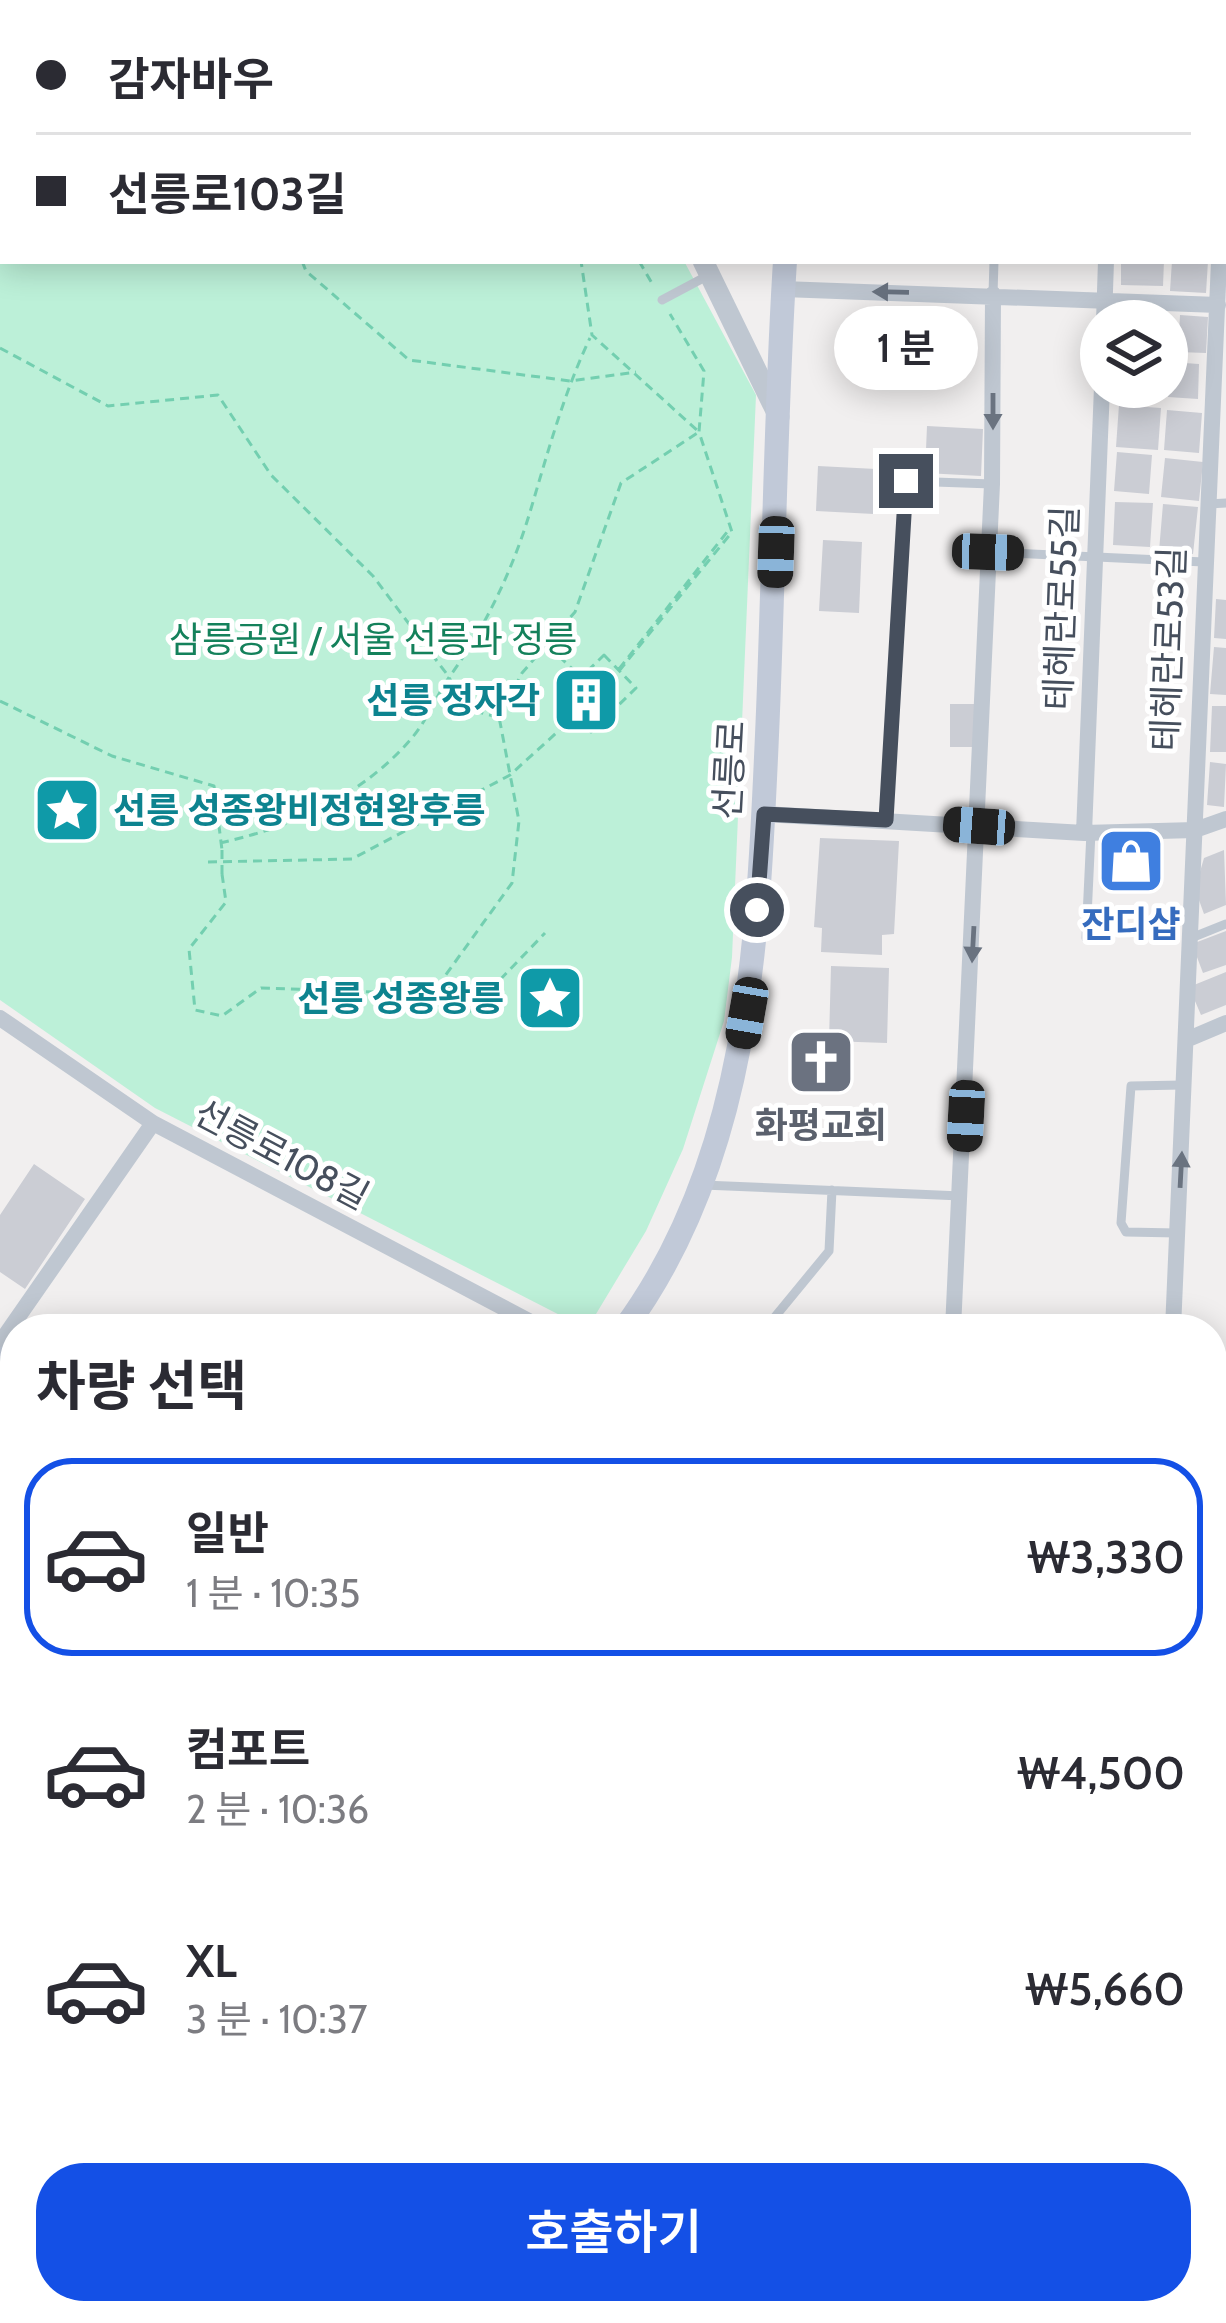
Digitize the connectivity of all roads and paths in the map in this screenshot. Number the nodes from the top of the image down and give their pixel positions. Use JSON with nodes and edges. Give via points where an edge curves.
{"nodes":[{"id":1,"x":303,"y":264,"type":"edge"},
{"id":2,"x":581,"y":264,"type":"edge"},
{"id":3,"x":641,"y":264,"type":"edge"},
{"id":4,"x":785,"y":264,"type":"edge"},
{"id":5,"x":994,"y":264,"type":"edge"},
{"id":6,"x":1106,"y":264,"type":"edge"},
{"id":7,"x":1220,"y":264,"type":"edge"},
{"id":8,"x":706,"y":268,"type":"edge"},
{"id":9,"x":783,"y":289,"type":"junction"},
{"id":10,"x":993,"y":294,"type":"junction"},
{"id":11,"x":1105,"y":300,"type":"joint"},
{"id":12,"x":662,"y":301,"type":"junction"},
{"id":13,"x":1188,"y":304,"type":"edge"},
{"id":14,"x":1217,"y":305,"type":"junction"},
{"id":15,"x":592,"y":335,"type":"junction"},
{"id":16,"x":0,"y":348,"type":"edge"},
{"id":17,"x":638,"y":372,"type":"junction"},
{"id":18,"x":570,"y":381,"type":"junction"},
{"id":19,"x":1101,"y":408,"type":"edge"},
{"id":20,"x":782,"y":421,"type":"junction"},
{"id":21,"x":699,"y":433,"type":"junction"},
{"id":22,"x":992,"y":484,"type":"junction"},
{"id":23,"x":1217,"y":504,"type":"edge"},
{"id":24,"x":988,"y":552,"type":"junction"},
{"id":25,"x":1097,"y":557,"type":"junction"},
{"id":26,"x":1204,"y":562,"type":"junction"},
{"id":27,"x":546,"y":645,"type":"junction"},
{"id":28,"x":619,"y":671,"type":"junction"},
{"id":29,"x":449,"y":677,"type":"junction"},
{"id":30,"x":582,"y":677,"type":"junction"},
{"id":31,"x":0,"y":701,"type":"edge"},
{"id":32,"x":575,"y":716,"type":"junction"},
{"id":33,"x":499,"y":717,"type":"junction"},
{"id":34,"x":112,"y":756,"type":"junction"},
{"id":35,"x":112,"y":765,"type":"dead end"},
{"id":36,"x":510,"y":775,"type":"junction"},
{"id":37,"x":764,"y":814,"type":"junction"},
{"id":38,"x":1226,"y":819,"type":"edge"},
{"id":39,"x":886,"y":820,"type":"junction"},
{"id":40,"x":979,"y":826,"type":"junction"},
{"id":41,"x":1195,"y":830,"type":"junction"},
{"id":42,"x":1088,"y":832,"type":"junction"},
{"id":43,"x":220,"y":843,"type":"junction"},
{"id":44,"x":208,"y":862,"type":"dead end"},
{"id":45,"x":1226,"y":924,"type":"edge"},
{"id":46,"x":545,"y":933,"type":"dead end"},
{"id":47,"x":1086,"y":938,"type":"dead end"},
{"id":48,"x":1191,"y":938,"type":"junction"},
{"id":49,"x":432,"y":994,"type":"junction"},
{"id":50,"x":0,"y":1018,"type":"edge"},
{"id":51,"x":1226,"y":1023,"type":"edge"},
{"id":52,"x":1186,"y":1040,"type":"junction"},
{"id":53,"x":1185,"y":1085,"type":"junction"},
{"id":54,"x":153,"y":1124,"type":"junction"},
{"id":55,"x":702,"y":1185,"type":"junction"},
{"id":56,"x":832,"y":1190,"type":"junction"},
{"id":57,"x":961,"y":1196,"type":"junction"},
{"id":58,"x":1178,"y":1233,"type":"junction"},
{"id":59,"x":20,"y":1314,"type":"edge"},
{"id":60,"x":515,"y":1314,"type":"edge"},
{"id":61,"x":632,"y":1314,"type":"edge"},
{"id":62,"x":777,"y":1314,"type":"edge"},
{"id":63,"x":954,"y":1314,"type":"edge"},
{"id":64,"x":1174,"y":1314,"type":"edge"}],
"edges":[{"from":1,"to":18,"type":"path","via":[[409,360]]},
{"from":2,"to":15,"type":"path"},
{"from":3,"to":12,"type":"path"},
{"from":4,"to":9,"type":"main road","name":"선릉로"},
{"from":5,"to":10,"type":"lane"},
{"from":6,"to":11,"type":"street"},
{"from":7,"to":14,"type":"street","name":"테헤란로53길"},
{"from":8,"to":12,"type":"lane"},
{"from":8,"to":20,"type":"street"},
{"from":10,"to":9,"type":"street","one_way":true},
{"from":9,"to":20,"type":"main road","name":"선릉로"},
{"from":10,"to":11,"type":"street"},
{"from":10,"to":22,"type":"street","one_way":true},
{"from":12,"to":21,"type":"path","via":[[704,371]]},
{"from":13,"to":14,"type":"street"},
{"from":14,"to":23,"type":"street","name":"테헤란로53길"},
{"from":15,"to":17,"type":"path"},
{"from":15,"to":18,"type":"path"},
{"from":16,"to":29,"type":"path","via":[[108,406],[218,395],[271,475],[373,576]]},
{"from":17,"to":18,"type":"path"},
{"from":17,"to":21,"type":"path"},
{"from":18,"to":29,"type":"path","via":[[507,573]]},
{"from":19,"to":25,"type":"street","name":"테헤란로55길"},
{"from":20,"to":37,"type":"main road","name":"선릉로"},
{"from":21,"to":27,"type":"path","via":[[621,483],[574,612]]},
{"from":21,"to":28,"type":"path","via":[[733,526]]},
{"from":22,"to":24,"type":"street"},
{"from":22,"to":39,"type":"lane","via":[[906,481]]},
{"from":23,"to":26,"type":"street","name":"테헤란로53길"},
{"from":24,"to":25,"type":"lane"},
{"from":24,"to":40,"type":"street"},
{"from":25,"to":26,"type":"lane"},
{"from":25,"to":42,"type":"street","name":"테헤란로55길"},
{"from":26,"to":41,"type":"street","name":"테헤란로53길"},
{"from":27,"to":30,"type":"path"},
{"from":27,"to":33,"type":"path"},
{"from":28,"to":30,"type":"path","via":[[604,655]]},
{"from":28,"to":32,"type":"path","via":[[636,688],[591,732]]},
{"from":29,"to":33,"type":"path","via":[[463,708]]},
{"from":29,"to":43,"type":"path","via":[[413,738],[361,786],[265,833]]},
{"from":30,"to":32,"type":"path","via":[[559,699]]},
{"from":31,"to":34,"type":"path"},
{"from":32,"to":36,"type":"path"},
{"from":33,"to":36,"type":"path"},
{"from":34,"to":35,"type":"path"},
{"from":34,"to":43,"type":"path","via":[[214,786]]},
{"from":36,"to":44,"type":"path","via":[[352,859]]},
{"from":36,"to":49,"type":"path","via":[[519,821],[512,883]]},
{"from":37,"to":39,"type":"street"},
{"from":37,"to":55,"type":"main road","name":"선릉로","via":[[747,1013]]},
{"from":38,"to":41,"type":"street"},
{"from":39,"to":40,"type":"street"},
{"from":40,"to":42,"type":"street"},
{"from":40,"to":57,"type":"street","one_way":true},
{"from":41,"to":42,"type":"street"},
{"from":41,"to":48,"type":"street","name":"테헤란로53길"},
{"from":42,"to":47,"type":"lane"},
{"from":43,"to":49,"type":"path","bridge":true,"via":[[226,902],[189,949],[195,1010],[222,1016],[261,988]]},
{"from":45,"to":48,"type":"lane"},
{"from":46,"to":49,"type":"path","via":[[469,1012],[449,1014]]},
{"from":48,"to":52,"type":"street","name":"테헤란로53길"},
{"from":50,"to":54,"type":"street","name":"선릉로108길"},
{"from":51,"to":52,"type":"street"},
{"from":52,"to":53,"type":"street","name":"테헤란로53길"},
{"from":58,"to":53,"type":"street","name":"테헤란로53길","one_way":true},
{"from":53,"to":58,"type":"lane","via":[[1132,1082],[1121,1223],[1126,1232]]},
{"from":54,"to":59,"type":"street"},
{"from":54,"to":60,"type":"street","name":"선릉로108길"},
{"from":55,"to":56,"type":"lane"},
{"from":55,"to":61,"type":"main road","name":"선릉로"},
{"from":56,"to":57,"type":"lane"},
{"from":56,"to":62,"type":"lane","via":[[829,1252]]},
{"from":57,"to":63,"type":"street"},
{"from":58,"to":64,"type":"street","name":"테헤란로53길"}]}
